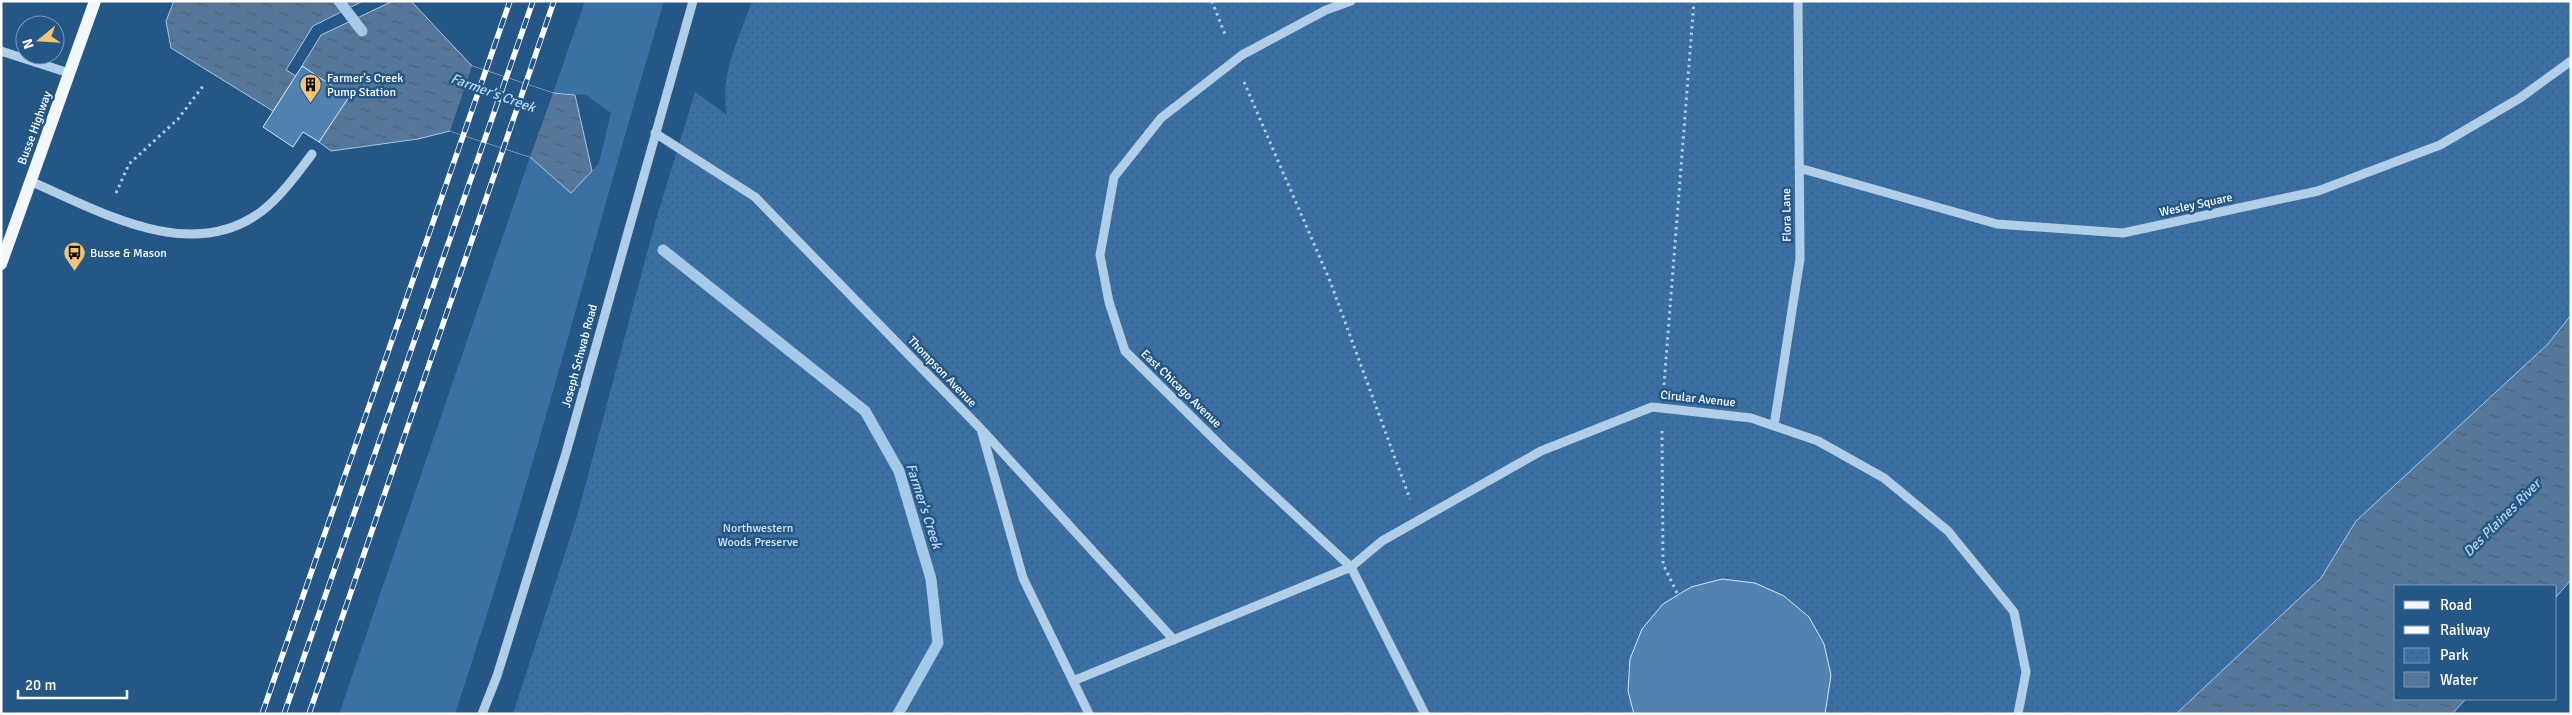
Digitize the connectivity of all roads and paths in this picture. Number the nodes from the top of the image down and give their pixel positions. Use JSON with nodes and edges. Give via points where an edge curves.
{"nodes":[{"id":1,"x":95,"y":1,"type":"edge"},
{"id":2,"x":693,"y":1,"type":"edge"},
{"id":3,"x":1212,"y":1,"type":"edge"},
{"id":4,"x":1351,"y":1,"type":"edge"},
{"id":5,"x":1694,"y":1,"type":"edge"},
{"id":6,"x":1798,"y":1,"type":"edge"},
{"id":7,"x":1,"y":51,"type":"edge"},
{"id":8,"x":1235,"y":60,"type":"junction"},
{"id":9,"x":2571,"y":61,"type":"edge"},
{"id":10,"x":69,"y":72,"type":"junction"},
{"id":11,"x":203,"y":86,"type":"dead end"},
{"id":12,"x":655,"y":133,"type":"junction"},
{"id":13,"x":312,"y":154,"type":"dead end"},
{"id":14,"x":1800,"y":168,"type":"junction"},
{"id":15,"x":30,"y":182,"type":"junction"},
{"id":16,"x":107,"y":214,"type":"junction"},
{"id":17,"x":1,"y":264,"type":"edge"},
{"id":18,"x":1662,"y":408,"type":"junction"},
{"id":19,"x":1774,"y":426,"type":"junction"},
{"id":20,"x":981,"y":429,"type":"junction"},
{"id":21,"x":1418,"y":521,"type":"junction"},
{"id":22,"x":1351,"y":567,"type":"junction"},
{"id":23,"x":1678,"y":595,"type":"dead end"},
{"id":24,"x":1174,"y":640,"type":"junction"},
{"id":25,"x":1073,"y":681,"type":"junction"},
{"id":26,"x":482,"y":714,"type":"edge"},
{"id":27,"x":1088,"y":714,"type":"edge"},
{"id":28,"x":1425,"y":714,"type":"edge"},
{"id":29,"x":2018,"y":714,"type":"edge"}],
"edges":[{"from":1,"to":10,"type":"main road","name":"Busse Highway"},
{"from":2,"to":12,"type":"street","name":"Joseph Schwab Road"},
{"from":3,"to":8,"type":"path"},
{"from":4,"to":8,"type":"street","name":"East Chicago Avenue","via":[[1326,10]]},
{"from":5,"to":18,"type":"path"},
{"from":6,"to":14,"type":"street","name":"Flora Lane"},
{"from":7,"to":10,"type":"street"},
{"from":8,"to":21,"type":"path","via":[[1330,281]]},
{"from":8,"to":22,"type":"street","name":"East Chicago Avenue","via":[[1161,118],[1114,177],[1100,255],[1109,302],[1125,351]]},
{"from":9,"to":14,"type":"street","name":"Wesley Square","via":[[2520,98],[2440,145],[2318,191],[2123,233],[1997,224]]},
{"from":10,"to":15,"type":"main road","name":"Busse Highway"},
{"from":11,"to":16,"type":"path","via":[[178,120],[129,164]]},
{"from":12,"to":20,"type":"street","name":"Thompson Avenue","via":[[755,197]]},
{"from":12,"to":26,"type":"street","name":"Joseph Schwab Road","via":[[566,452],[497,676]]},
{"from":13,"to":16,"type":"street","via":[[262,211],[240,224],[204,235],[156,231]]},
{"from":14,"to":19,"type":"street","name":"Flora Lane","via":[[1800,259]]},
{"from":15,"to":16,"type":"street"},
{"from":15,"to":17,"type":"main road","name":"Busse Highway"},
{"from":18,"to":19,"type":"street","name":"Cirular Avenue","via":[[1751,418]]},
{"from":18,"to":21,"type":"street","name":"Cirular Avenue","via":[[1652,407],[1541,451]]},
{"from":18,"to":23,"type":"path","via":[[1663,564]]},
{"from":19,"to":29,"type":"street","name":"Cirular Avenue","via":[[1818,441],[1884,478],[1948,531],[2014,612],[2026,672]]},
{"from":20,"to":24,"type":"street"},
{"from":20,"to":25,"type":"street","name":"Thompson Avenue","via":[[1023,578]]},
{"from":21,"to":22,"type":"street","name":"Cirular Avenue","via":[[1382,541]]},
{"from":22,"to":24,"type":"street","name":"Cirular Avenue"},
{"from":22,"to":28,"type":"street"},
{"from":24,"to":25,"type":"street","name":"Cirular Avenue"},
{"from":25,"to":27,"type":"street","name":"Thompson Avenue"}]}
